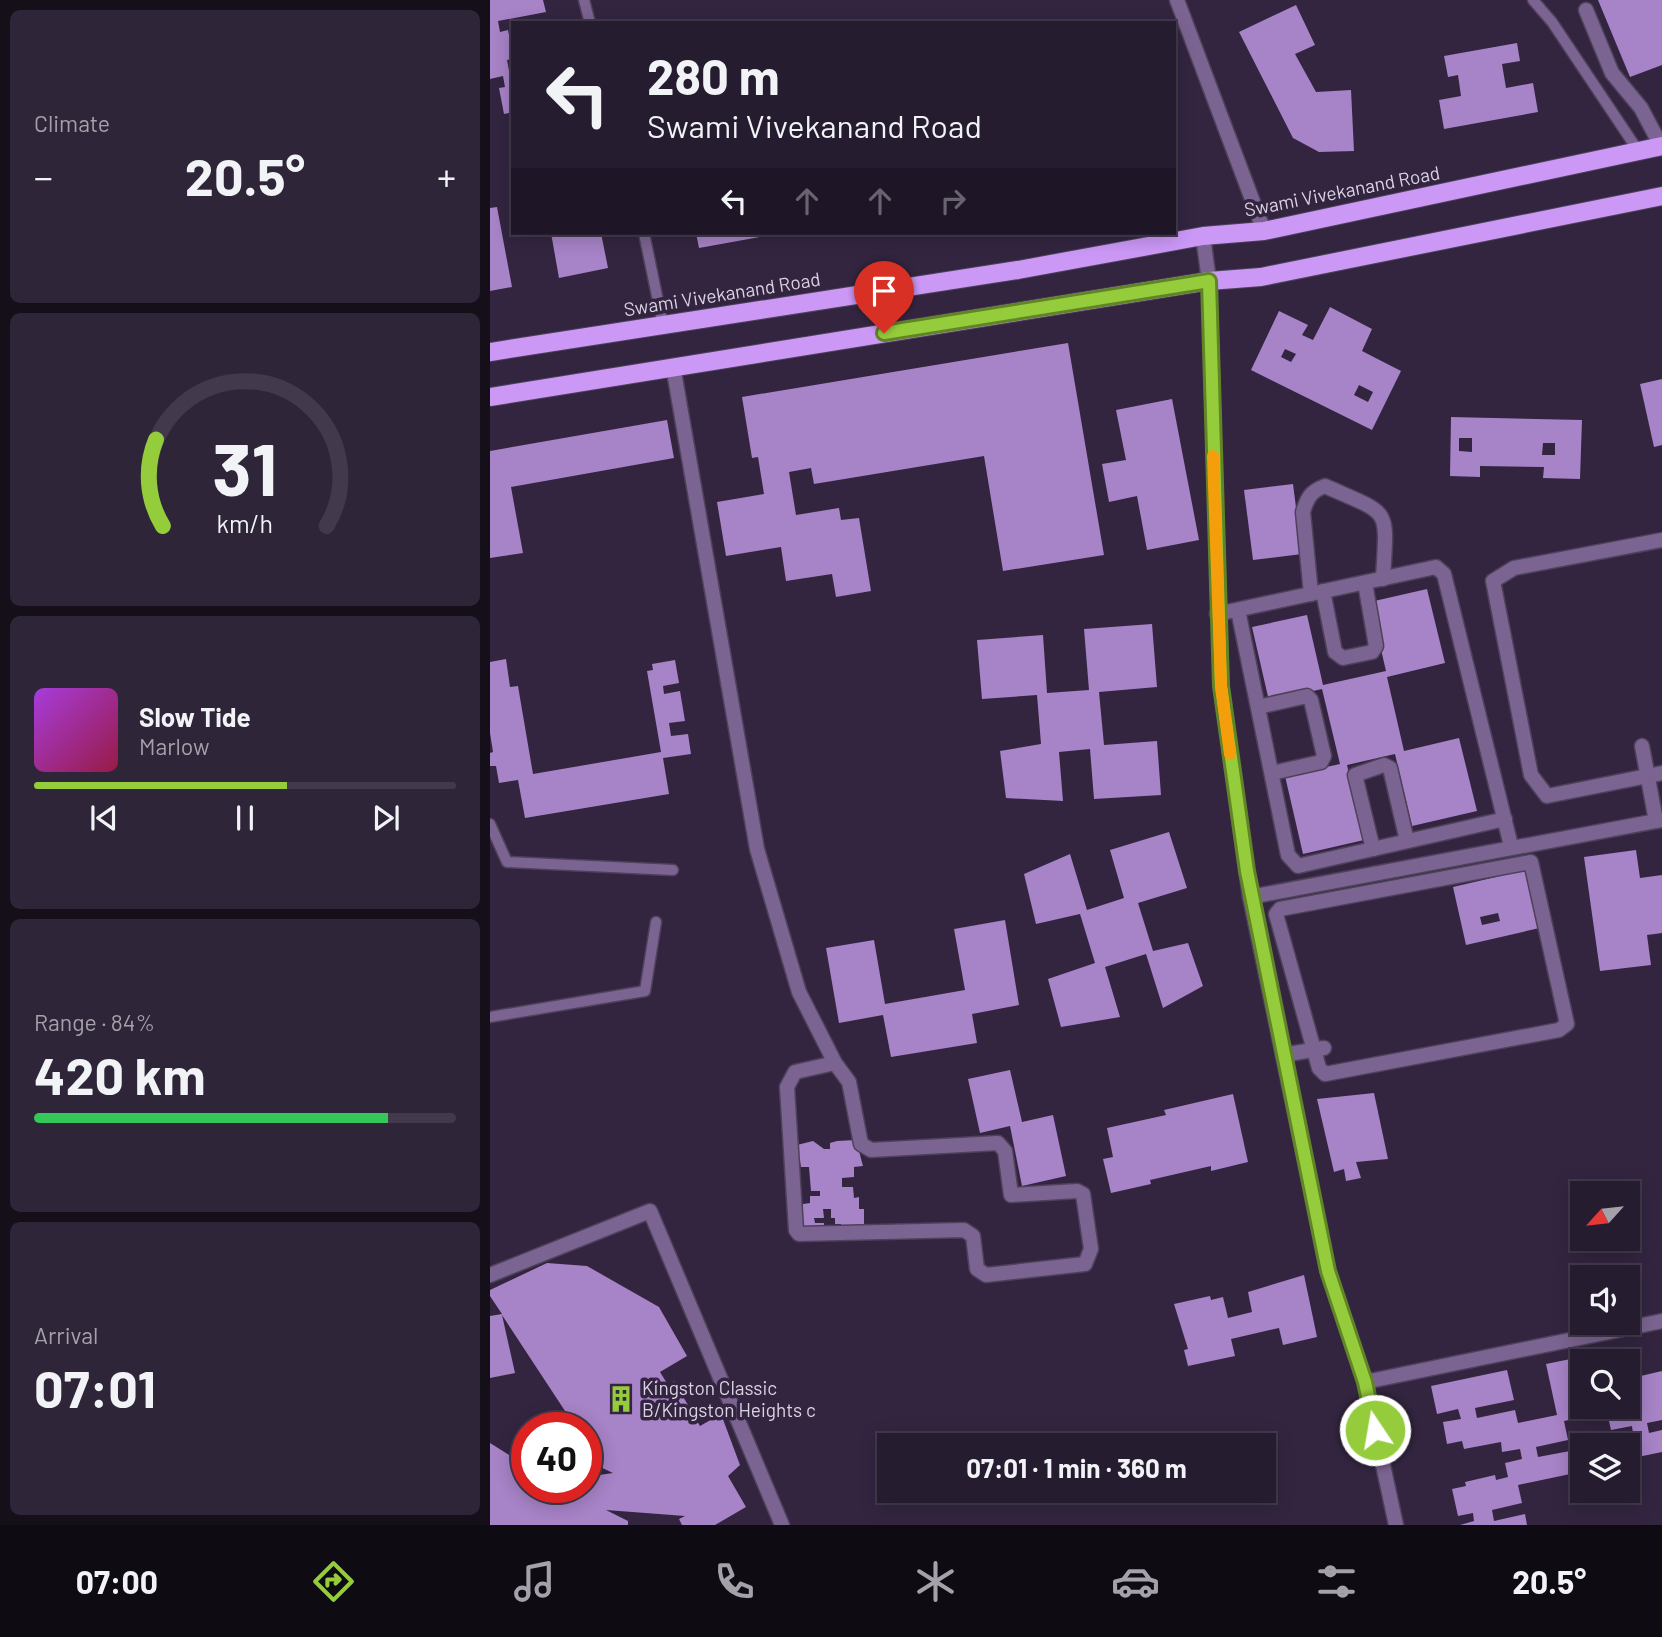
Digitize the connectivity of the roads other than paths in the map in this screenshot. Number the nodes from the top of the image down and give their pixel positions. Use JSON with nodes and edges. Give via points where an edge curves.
{"nodes":[{"id":1,"x":584,"y":0,"type":"edge"},
{"id":2,"x":1177,"y":0,"type":"edge"},
{"id":3,"x":1533,"y":0,"type":"edge"},
{"id":4,"x":1586,"y":10,"type":"dead end"},
{"id":5,"x":589,"y":21,"type":"edge"},
{"id":6,"x":1661,"y":146,"type":"edge"},
{"id":7,"x":1637,"y":149,"type":"junction"},
{"id":8,"x":1662,"y":196,"type":"edge"},
{"id":9,"x":1264,"y":231,"type":"junction"},
{"id":10,"x":645,"y":235,"type":"edge"},
{"id":11,"x":1203,"y":236,"type":"junction"},
{"id":12,"x":1209,"y":281,"type":"junction"},
{"id":13,"x":663,"y":324,"type":"junction"},
{"id":14,"x":490,"y":352,"type":"edge"},
{"id":15,"x":673,"y":366,"type":"junction"},
{"id":16,"x":490,"y":397,"type":"edge"},
{"id":17,"x":1662,"y":540,"type":"edge"},
{"id":18,"x":1383,"y":579,"type":"junction"},
{"id":19,"x":1365,"y":583,"type":"junction"},
{"id":20,"x":1317,"y":593,"type":"junction"},
{"id":21,"x":1238,"y":610,"type":"junction"},
{"id":22,"x":1217,"y":614,"type":"junction"},
{"id":23,"x":1258,"y":708,"type":"junction"},
{"id":24,"x":1642,"y":746,"type":"dead end"},
{"id":25,"x":1272,"y":773,"type":"junction"},
{"id":26,"x":1655,"y":774,"type":"edge"},
{"id":27,"x":1505,"y":819,"type":"junction"},
{"id":28,"x":1659,"y":820,"type":"edge"},
{"id":29,"x":490,"y":824,"type":"edge"},
{"id":30,"x":1407,"y":841,"type":"junction"},
{"id":31,"x":1511,"y":846,"type":"junction"},
{"id":32,"x":1373,"y":849,"type":"junction"},
{"id":33,"x":1492,"y":850,"type":"junction"},
{"id":34,"x":1496,"y":869,"type":"junction"},
{"id":35,"x":673,"y":870,"type":"dead end"},
{"id":36,"x":1251,"y":897,"type":"junction"},
{"id":37,"x":656,"y":922,"type":"dead end"},
{"id":38,"x":490,"y":1017,"type":"edge"},
{"id":39,"x":1319,"y":1049,"type":"junction"},
{"id":40,"x":1283,"y":1055,"type":"junction"},
{"id":41,"x":835,"y":1063,"type":"junction"},
{"id":42,"x":490,"y":1275,"type":"edge"},
{"id":43,"x":1662,"y":1321,"type":"edge"},
{"id":44,"x":1365,"y":1382,"type":"junction"},
{"id":45,"x":782,"y":1525,"type":"edge"},
{"id":46,"x":1396,"y":1525,"type":"edge"}],
"edges":[{"from":1,"to":5,"type":"lane"},
{"from":2,"to":9,"type":"street"},
{"from":3,"to":7,"type":"lane"},
{"from":4,"to":6,"type":"street","via":[[1612,73],[1641,108]]},
{"from":6,"to":7,"type":"main road","name":"Swami Vivekanand Road"},
{"from":7,"to":9,"type":"main road","name":"Swami Vivekanand Road"},
{"from":8,"to":12,"type":"main road","via":[[1261,277]]},
{"from":9,"to":11,"type":"main road","name":"Swami Vivekanand Road"},
{"from":10,"to":13,"type":"lane"},
{"from":11,"to":12,"type":"street"},
{"from":11,"to":13,"type":"main road","name":"Swami Vivekanand Road","via":[[1018,270]]},
{"from":12,"to":15,"type":"main road"},
{"from":12,"to":22,"type":"street"},
{"from":13,"to":14,"type":"main road","name":"Swami Vivekanand Road"},
{"from":15,"to":16,"type":"main road"},
{"from":15,"to":41,"type":"street","via":[[757,849],[799,992]]},
{"from":17,"to":26,"type":"street","via":[[1514,568],[1493,580],[1531,775],[1547,796]]},
{"from":18,"to":19,"type":"street"},
{"from":18,"to":20,"type":"street","via":[[1386,523],[1379,510],[1325,486],[1314,490],[1303,512]]},
{"from":18,"to":27,"type":"street","via":[[1436,567],[1444,574]]},
{"from":19,"to":20,"type":"street"},
{"from":19,"to":20,"type":"street","via":[[1376,646],[1372,652],[1343,658],[1335,652]]},
{"from":20,"to":21,"type":"street"},
{"from":21,"to":22,"type":"street"},
{"from":21,"to":23,"type":"street"},
{"from":22,"to":36,"type":"street","via":[[1221,686]]},
{"from":23,"to":25,"type":"street"},
{"from":23,"to":25,"type":"street","via":[[1307,696],[1324,756],[1321,762]]},
{"from":24,"to":26,"type":"street"},
{"from":25,"to":32,"type":"street","via":[[1288,855],[1298,866]]},
{"from":26,"to":28,"type":"street"},
{"from":27,"to":30,"type":"street"},
{"from":27,"to":31,"type":"street"},
{"from":28,"to":31,"type":"street"},
{"from":29,"to":35,"type":"lane","via":[[507,862]]},
{"from":30,"to":32,"type":"street"},
{"from":30,"to":32,"type":"street","via":[[1390,768],[1384,765],[1355,775]]},
{"from":31,"to":33,"type":"street"},
{"from":33,"to":34,"type":"street"},
{"from":33,"to":36,"type":"street"},
{"from":34,"to":39,"type":"street","via":[[1280,909],[1276,914]]},
{"from":34,"to":39,"type":"street","via":[[1531,862],[1535,868],[1567,1024],[1559,1030],[1325,1074],[1318,1068]]},
{"from":36,"to":40,"type":"street"},
{"from":37,"to":38,"type":"lane","via":[[645,991]]},
{"from":39,"to":40,"type":"street"},
{"from":40,"to":44,"type":"street","via":[[1328,1271]]},
{"from":41,"to":41,"type":"street","via":[[795,1072],[787,1087],[799,1234],[964,1230],[974,1241],[977,1269],[986,1275],[1085,1264],[1091,1249],[1083,1194],[1011,1195],[1005,1151],[999,1143],[865,1149],[849,1082]]},
{"from":42,"to":45,"type":"street","via":[[650,1211]]},
{"from":43,"to":44,"type":"street"},
{"from":44,"to":46,"type":"street"}]}
